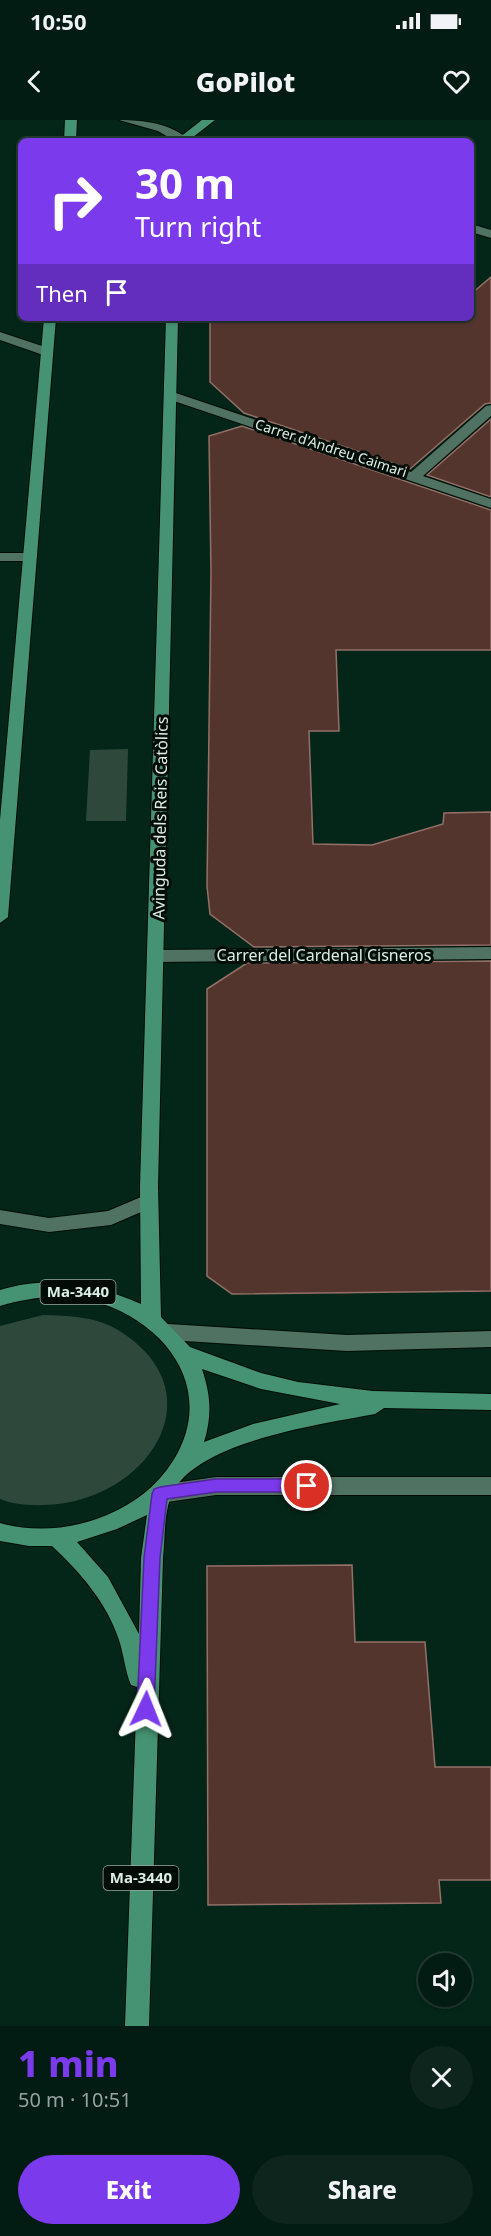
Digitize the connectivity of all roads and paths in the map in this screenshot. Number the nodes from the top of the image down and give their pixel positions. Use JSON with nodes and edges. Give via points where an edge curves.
{"nodes":[{"id":1,"x":125,"y":120,"type":"edge"},
{"id":2,"x":209,"y":120,"type":"edge"},
{"id":3,"x":74,"y":121,"type":"edge"},
{"id":4,"x":71,"y":138,"type":"edge"},
{"id":5,"x":177,"y":138,"type":"edge"},
{"id":6,"x":186,"y":138,"type":"edge"},
{"id":7,"x":474,"y":229,"type":"edge"},
{"id":8,"x":491,"y":234,"type":"edge"},
{"id":9,"x":50,"y":321,"type":"edge"},
{"id":10,"x":172,"y":321,"type":"edge"},
{"id":11,"x":0,"y":336,"type":"edge"},
{"id":12,"x":46,"y":352,"type":"junction"},
{"id":13,"x":170,"y":395,"type":"junction"},
{"id":14,"x":491,"y":409,"type":"edge"},
{"id":15,"x":415,"y":476,"type":"junction"},
{"id":16,"x":491,"y":504,"type":"edge"},
{"id":17,"x":0,"y":557,"type":"edge"},
{"id":18,"x":29,"y":557,"type":"junction"},
{"id":19,"x":0,"y":917,"type":"edge"},
{"id":20,"x":491,"y":953,"type":"edge"},
{"id":21,"x":157,"y":956,"type":"junction"},
{"id":22,"x":148,"y":1201,"type":"junction"},
{"id":23,"x":0,"y":1217,"type":"edge"},
{"id":24,"x":0,"y":1299,"type":"edge"},
{"id":25,"x":151,"y":1318,"type":"junction"},
{"id":26,"x":169,"y":1332,"type":"junction"},
{"id":27,"x":491,"y":1339,"type":"edge"},
{"id":28,"x":186,"y":1354,"type":"junction"},
{"id":29,"x":394,"y":1402,"type":"junction"},
{"id":30,"x":491,"y":1402,"type":"edge"},
{"id":31,"x":185,"y":1463,"type":"junction"},
{"id":32,"x":491,"y":1486,"type":"edge"},
{"id":33,"x":160,"y":1494,"type":"junction"},
{"id":34,"x":0,"y":1532,"type":"edge"},
{"id":35,"x":57,"y":1537,"type":"junction"},
{"id":36,"x":145,"y":1731,"type":"junction"},
{"id":37,"x":137,"y":2026,"type":"edge"}],
"edges":[{"from":1,"to":5,"type":"street","via":[[162,129]]},
{"from":2,"to":6,"type":"main road"},
{"from":3,"to":4,"type":"main road"},
{"from":7,"to":8,"type":"street"},
{"from":9,"to":12,"type":"main road"},
{"from":10,"to":13,"type":"main road","name":"Avinguda dels Reis Catòlics"},
{"from":11,"to":12,"type":"street"},
{"from":12,"to":18,"type":"main road"},
{"from":13,"to":15,"type":"street","name":"Carrer d'Andreu Caimari"},
{"from":13,"to":21,"type":"main road","name":"Avinguda dels Reis Catòlics"},
{"from":14,"to":15,"type":"street"},
{"from":15,"to":16,"type":"street","name":"Carrer d'Andreu Caimari"},
{"from":17,"to":18,"type":"street"},
{"from":18,"to":19,"type":"main road"},
{"from":20,"to":21,"type":"street","name":"Carrer del Cardenal Cisneros"},
{"from":21,"to":22,"type":"main road","name":"Avinguda dels Reis Catòlics"},
{"from":22,"to":23,"type":"street","via":[[111,1218],[49,1225]]},
{"from":22,"to":25,"type":"main road","name":"Avinguda dels Reis Catòlics"},
{"from":24,"to":25,"type":"main road","number":"Ma-3440","via":[[45,1290],[89,1292],[128,1304]]},
{"from":25,"to":26,"type":"main road","number":"Ma-3440"},
{"from":26,"to":27,"type":"street","via":[[347,1343]]},
{"from":26,"to":28,"type":"main road","number":"Ma-3440"},
{"from":28,"to":29,"type":"main road","via":[[235,1375],[302,1393]]},
{"from":28,"to":31,"type":"main road","number":"Ma-3440","via":[[199,1384],[200,1418],[195,1444]]},
{"from":29,"to":30,"type":"main road"},
{"from":29,"to":31,"type":"main road","via":[[276,1425],[228,1440]]},
{"from":31,"to":33,"type":"main road","number":"Ma-3440"},
{"from":32,"to":33,"type":"street","via":[[216,1486]]},
{"from":33,"to":35,"type":"main road","number":"Ma-3440","via":[[132,1514],[102,1528]]},
{"from":33,"to":36,"type":"main road","number":"Ma-3440","via":[[152,1558]]},
{"from":34,"to":35,"type":"main road","number":"Ma-3440"},
{"from":35,"to":36,"type":"main road","number":"Ma-3440","via":[[103,1585],[124,1622],[136,1656]]},
{"from":36,"to":37,"type":"main road","number":"Ma-3440"}]}
